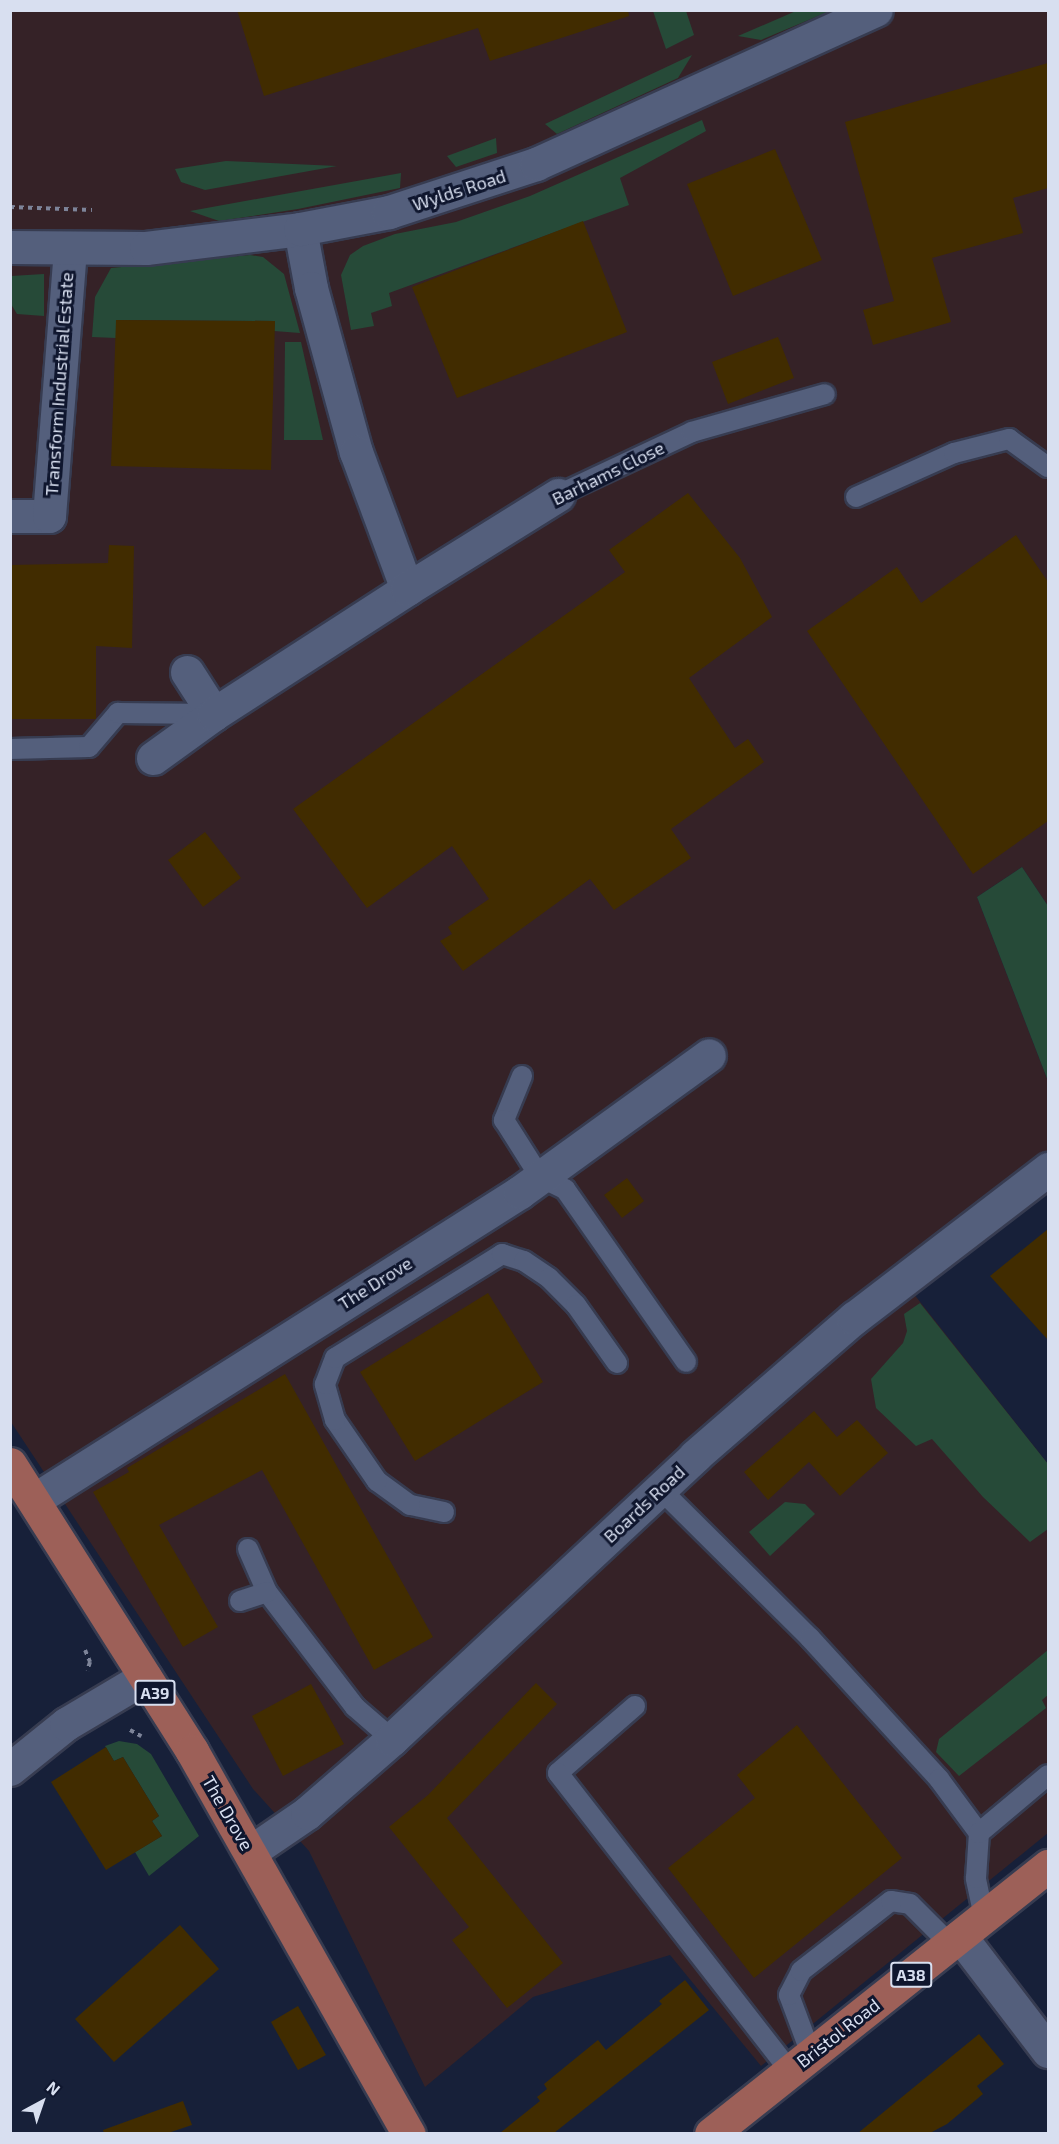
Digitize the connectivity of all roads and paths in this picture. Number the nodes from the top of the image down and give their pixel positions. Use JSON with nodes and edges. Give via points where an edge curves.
{"nodes":[{"id":1,"x":876,"y":10,"type":"edge"},
{"id":2,"x":11,"y":207,"type":"edge"},
{"id":3,"x":92,"y":210,"type":"dead end"},
{"id":4,"x":300,"y":229,"type":"junction"},
{"id":5,"x":10,"y":247,"type":"edge"},
{"id":6,"x":70,"y":250,"type":"junction"},
{"id":7,"x":825,"y":394,"type":"dead end"},
{"id":8,"x":1048,"y":467,"type":"edge"},
{"id":9,"x":558,"y":495,"type":"joint"},
{"id":10,"x":856,"y":496,"type":"dead end"},
{"id":11,"x":10,"y":516,"type":"edge"},
{"id":12,"x":407,"y":588,"type":"junction"},
{"id":13,"x":187,"y":672,"type":"dead end"},
{"id":14,"x":214,"y":714,"type":"junction"},
{"id":15,"x":10,"y":749,"type":"edge"},
{"id":16,"x":153,"y":758,"type":"dead end"},
{"id":17,"x":709,"y":1055,"type":"dead end"},
{"id":18,"x":522,"y":1076,"type":"dead end"},
{"id":19,"x":1048,"y":1169,"type":"edge"},
{"id":20,"x":540,"y":1177,"type":"junction"},
{"id":21,"x":686,"y":1362,"type":"dead end"},
{"id":22,"x":617,"y":1363,"type":"dead end"},
{"id":23,"x":10,"y":1464,"type":"edge"},
{"id":24,"x":660,"y":1489,"type":"junction"},
{"id":25,"x":34,"y":1500,"type":"junction"},
{"id":26,"x":444,"y":1512,"type":"dead end"},
{"id":27,"x":248,"y":1549,"type":"dead end"},
{"id":28,"x":267,"y":1592,"type":"junction"},
{"id":29,"x":240,"y":1601,"type":"dead end"},
{"id":30,"x":145,"y":1677,"type":"junction"},
{"id":31,"x":635,"y":1706,"type":"dead end"},
{"id":32,"x":392,"y":1739,"type":"junction"},
{"id":33,"x":10,"y":1769,"type":"edge"},
{"id":34,"x":1048,"y":1775,"type":"edge"},
{"id":35,"x":979,"y":1833,"type":"junction"},
{"id":36,"x":250,"y":1852,"type":"junction"},
{"id":37,"x":1048,"y":1866,"type":"edge"},
{"id":38,"x":965,"y":1932,"type":"junction"},
{"id":39,"x":1048,"y":2051,"type":"edge"},
{"id":40,"x":801,"y":2062,"type":"junction"},
{"id":41,"x":410,"y":2133,"type":"edge"},
{"id":42,"x":711,"y":2133,"type":"edge"}],
"edges":[{"from":1,"to":4,"type":"street","name":"Wylds Road","via":[[536,164],[389,212]]},
{"from":2,"to":3,"type":"path"},
{"from":4,"to":6,"type":"street","name":"Wylds Road","via":[[146,248]]},
{"from":4,"to":12,"type":"street","via":[[311,288],[356,452]]},
{"from":5,"to":6,"type":"street","name":"Wylds Road"},
{"from":6,"to":11,"type":"street","name":"Transform Industrial Estate","via":[[49,516]]},
{"from":7,"to":9,"type":"lane","name":"Barhams Close","via":[[692,432]]},
{"from":8,"to":10,"type":"lane","via":[[1009,439],[954,453]]},
{"from":9,"to":12,"type":"street","name":"Barhams Close"},
{"from":12,"to":14,"type":"street","name":"Barhams Close"},
{"from":13,"to":14,"type":"street"},
{"from":14,"to":15,"type":"lane","via":[[118,713],[89,747]]},
{"from":14,"to":16,"type":"street","name":"Barhams Close"},
{"from":17,"to":20,"type":"street","name":"The Drove"},
{"from":18,"to":20,"type":"lane","via":[[504,1120]]},
{"from":19,"to":24,"type":"street","name":"Boards Road","via":[[902,1278]]},
{"from":20,"to":21,"type":"lane","via":[[565,1189]]},
{"from":20,"to":25,"type":"street","name":"The Drove"},
{"from":22,"to":26,"type":"lane","via":[[576,1305],[549,1278],[524,1261],[502,1254],[335,1358],[326,1384],[335,1420],[377,1481],[410,1505]]},
{"from":23,"to":25,"type":"main road","name":"The Drove","number":"A39"},
{"from":24,"to":32,"type":"street","name":"Boards Road"},
{"from":24,"to":35,"type":"lane","via":[[810,1638],[939,1779]]},
{"from":25,"to":30,"type":"main road","name":"The Drove","number":"A39"},
{"from":27,"to":28,"type":"lane"},
{"from":28,"to":29,"type":"lane"},
{"from":28,"to":32,"type":"lane","via":[[355,1707]]},
{"from":30,"to":33,"type":"street","via":[[66,1724]]},
{"from":30,"to":36,"type":"main road","name":"The Drove","number":"A39"},
{"from":31,"to":40,"type":"lane","via":[[558,1773]]},
{"from":32,"to":36,"type":"street","name":"Boards Road","via":[[307,1812]]},
{"from":34,"to":35,"type":"lane"},
{"from":35,"to":38,"type":"lane","via":[[976,1878]]},
{"from":36,"to":41,"type":"main road","name":"The Drove","number":"A39"},
{"from":37,"to":38,"type":"main road","name":"Bristol Road","number":"A38"},
{"from":38,"to":39,"type":"street"},
{"from":38,"to":40,"type":"main road","name":"Bristol Road","number":"A38"},
{"from":38,"to":40,"type":"lane","via":[[910,1904],[891,1901],[801,1971],[789,1995]]},
{"from":40,"to":42,"type":"main road","name":"Bristol Road","number":"A38"}]}
